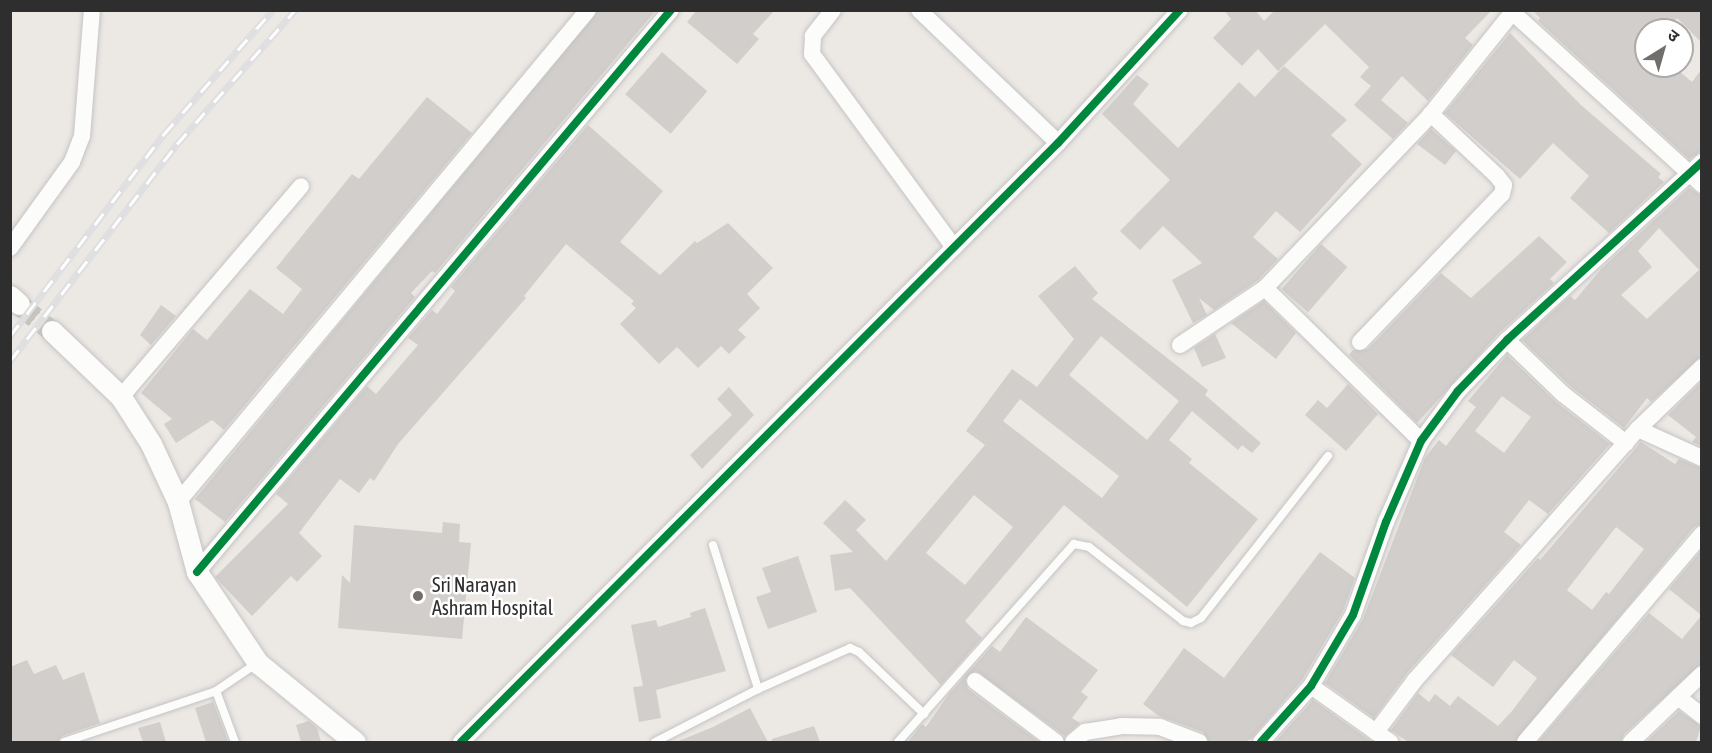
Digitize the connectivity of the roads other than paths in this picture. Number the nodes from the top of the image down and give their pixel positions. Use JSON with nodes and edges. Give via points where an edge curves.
{"nodes":[{"id":1,"x":92,"y":10,"type":"edge"},
{"id":2,"x":588,"y":10,"type":"edge"},
{"id":3,"x":671,"y":10,"type":"edge"},
{"id":4,"x":833,"y":10,"type":"edge"},
{"id":5,"x":920,"y":10,"type":"edge"},
{"id":6,"x":1180,"y":10,"type":"edge"},
{"id":7,"x":1511,"y":12,"type":"edge"},
{"id":8,"x":1431,"y":114,"type":"junction"},
{"id":9,"x":1058,"y":143,"type":"junction"},
{"id":10,"x":1698,"y":173,"type":"edge"},
{"id":11,"x":301,"y":186,"type":"dead end"},
{"id":12,"x":954,"y":247,"type":"junction"},
{"id":13,"x":10,"y":248,"type":"edge"},
{"id":14,"x":1265,"y":288,"type":"junction"},
{"id":15,"x":52,"y":331,"type":"tunnel mouth"},
{"id":16,"x":1507,"y":340,"type":"junction"},
{"id":17,"x":1360,"y":342,"type":"dead end"},
{"id":18,"x":1180,"y":345,"type":"dead end"},
{"id":19,"x":1701,"y":367,"type":"edge"},
{"id":20,"x":121,"y":397,"type":"junction"},
{"id":21,"x":1638,"y":429,"type":"junction"},
{"id":22,"x":1421,"y":441,"type":"junction"},
{"id":23,"x":1626,"y":443,"type":"junction"},
{"id":24,"x":1328,"y":456,"type":"dead end"},
{"id":25,"x":1701,"y":458,"type":"edge"},
{"id":26,"x":178,"y":502,"type":"junction"},
{"id":27,"x":1701,"y":534,"type":"edge"},
{"id":28,"x":713,"y":545,"type":"dead end"},
{"id":29,"x":197,"y":572,"type":"junction"},
{"id":30,"x":258,"y":663,"type":"junction"},
{"id":31,"x":1701,"y":674,"type":"edge"},
{"id":32,"x":975,"y":681,"type":"dead end"},
{"id":33,"x":1311,"y":686,"type":"junction"},
{"id":34,"x":758,"y":689,"type":"junction"},
{"id":35,"x":216,"y":691,"type":"junction"},
{"id":36,"x":1678,"y":697,"type":"junction"},
{"id":37,"x":924,"y":714,"type":"junction"},
{"id":38,"x":1701,"y":716,"type":"edge"},
{"id":39,"x":1376,"y":732,"type":"junction"},
{"id":40,"x":64,"y":742,"type":"edge"},
{"id":41,"x":235,"y":742,"type":"edge"},
{"id":42,"x":355,"y":742,"type":"edge"},
{"id":43,"x":460,"y":742,"type":"edge"},
{"id":44,"x":654,"y":742,"type":"edge"},
{"id":45,"x":898,"y":742,"type":"edge"},
{"id":46,"x":1056,"y":742,"type":"edge"},
{"id":47,"x":1073,"y":742,"type":"edge"},
{"id":48,"x":1199,"y":742,"type":"edge"},
{"id":49,"x":1261,"y":742,"type":"edge"},
{"id":50,"x":1390,"y":742,"type":"edge"},
{"id":51,"x":1525,"y":742,"type":"edge"},
{"id":52,"x":1630,"y":742,"type":"edge"}],
"edges":[{"from":1,"to":13,"type":"street","via":[[82,136],[72,162]]},
{"from":2,"to":26,"type":"street"},
{"from":3,"to":29,"type":"street"},
{"from":4,"to":12,"type":"street","via":[[813,36],[812,54]]},
{"from":5,"to":9,"type":"street"},
{"from":6,"to":9,"type":"street"},
{"from":7,"to":8,"type":"street"},
{"from":7,"to":10,"type":"street"},
{"from":8,"to":14,"type":"street"},
{"from":8,"to":17,"type":"street","via":[[1497,176],[1504,185],[1502,194]]},
{"from":9,"to":12,"type":"street"},
{"from":10,"to":16,"type":"street"},
{"from":11,"to":20,"type":"street"},
{"from":12,"to":43,"type":"street"},
{"from":14,"to":18,"type":"street"},
{"from":14,"to":22,"type":"street"},
{"from":15,"to":20,"type":"street"},
{"from":16,"to":22,"type":"street","via":[[1458,391]]},
{"from":16,"to":23,"type":"street","via":[[1563,394]]},
{"from":19,"to":21,"type":"street"},
{"from":20,"to":26,"type":"street","via":[[151,444]]},
{"from":21,"to":23,"type":"street"},
{"from":21,"to":25,"type":"street"},
{"from":22,"to":33,"type":"street","via":[[1386,522],[1353,615]]},
{"from":23,"to":39,"type":"street","via":[[1414,680]]},
{"from":24,"to":37,"type":"lane","via":[[1201,618],[1183,621],[1089,547],[1074,544]]},
{"from":26,"to":29,"type":"street"},
{"from":27,"to":51,"type":"street"},
{"from":28,"to":34,"type":"lane"},
{"from":29,"to":30,"type":"street"},
{"from":30,"to":35,"type":"lane"},
{"from":30,"to":42,"type":"street"},
{"from":31,"to":36,"type":"street"},
{"from":32,"to":46,"type":"street"},
{"from":33,"to":39,"type":"street"},
{"from":33,"to":49,"type":"street"},
{"from":34,"to":37,"type":"lane","via":[[850,648],[859,652]]},
{"from":34,"to":44,"type":"lane"},
{"from":35,"to":40,"type":"lane"},
{"from":35,"to":41,"type":"lane"},
{"from":36,"to":38,"type":"street"},
{"from":36,"to":52,"type":"street"},
{"from":37,"to":45,"type":"lane"},
{"from":39,"to":50,"type":"street"},
{"from":47,"to":48,"type":"street","via":[[1085,732],[1121,726],[1160,727]]}]}
